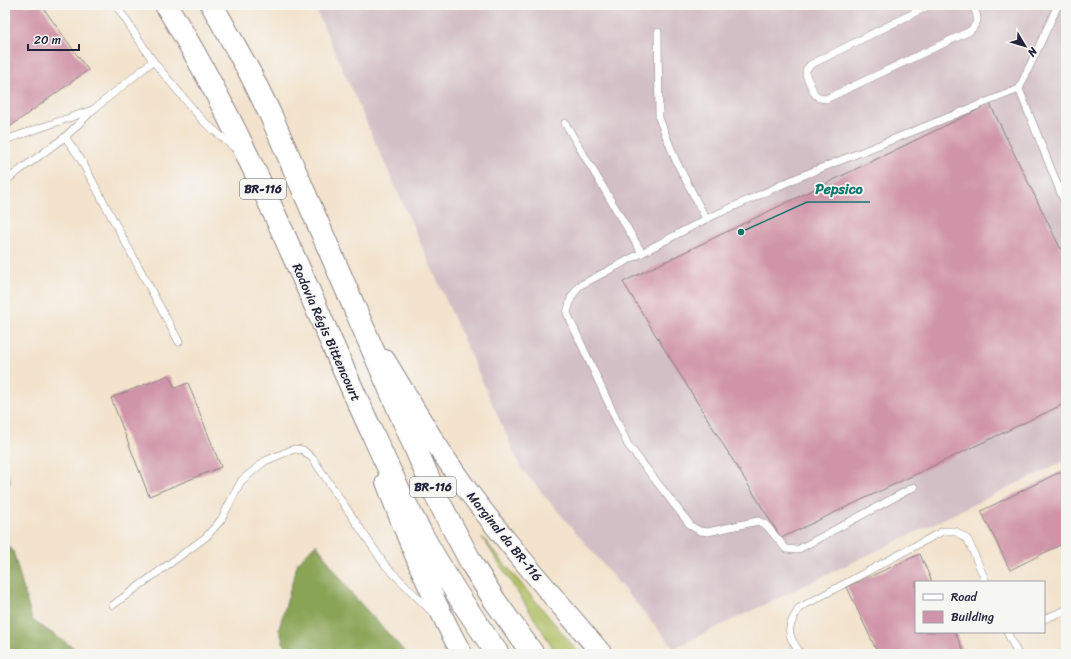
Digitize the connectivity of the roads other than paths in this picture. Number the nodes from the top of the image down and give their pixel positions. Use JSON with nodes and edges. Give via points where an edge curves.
{"nodes":[{"id":1,"x":116,"y":5,"type":"edge"},
{"id":2,"x":166,"y":5,"type":"edge"},
{"id":3,"x":212,"y":5,"type":"edge"},
{"id":4,"x":930,"y":5,"type":"edge"},
{"id":5,"x":973,"y":5,"type":"edge"},
{"id":6,"x":1058,"y":5,"type":"edge"},
{"id":7,"x":658,"y":32,"type":"dead end"},
{"id":8,"x":153,"y":61,"type":"junction"},
{"id":9,"x":1020,"y":89,"type":"junction"},
{"id":10,"x":94,"y":109,"type":"junction"},
{"id":11,"x":565,"y":123,"type":"dead end"},
{"id":12,"x":65,"y":137,"type":"junction"},
{"id":13,"x":5,"y":140,"type":"edge"},
{"id":14,"x":251,"y":163,"type":"junction"},
{"id":15,"x":5,"y":181,"type":"edge"},
{"id":16,"x":1066,"y":206,"type":"edge"},
{"id":17,"x":706,"y":219,"type":"junction"},
{"id":18,"x":642,"y":253,"type":"junction"},
{"id":19,"x":354,"y":309,"type":"junction"},
{"id":20,"x":179,"y":342,"type":"dead end"},
{"id":21,"x":348,"y":379,"type":"junction"},
{"id":22,"x":914,"y":487,"type":"dead end"},
{"id":23,"x":986,"y":581,"type":"edge"},
{"id":24,"x":113,"y":605,"type":"dead end"},
{"id":25,"x":1066,"y":610,"type":"edge"},
{"id":26,"x":1045,"y":619,"type":"edge"},
{"id":27,"x":447,"y":627,"type":"junction"},
{"id":28,"x":1010,"y":633,"type":"edge"},
{"id":29,"x":462,"y":654,"type":"edge"},
{"id":30,"x":498,"y":654,"type":"edge"},
{"id":31,"x":533,"y":654,"type":"edge"},
{"id":32,"x":602,"y":654,"type":"edge"},
{"id":33,"x":801,"y":654,"type":"edge"},
{"id":34,"x":1018,"y":654,"type":"edge"}],
"edges":[{"from":1,"to":8,"type":"lane"},
{"from":2,"to":14,"type":"highway","name":"Rodovia Régis Bittencourt","number":"BR-116"},
{"from":3,"to":19,"type":"highway","number":"BR-116","via":[[272,118]]},
{"from":4,"to":5,"type":"lane","via":[[810,65],[806,75],[814,93],[819,98],[826,99],[970,31],[976,25],[978,17]]},
{"from":6,"to":9,"type":"lane"},
{"from":7,"to":17,"type":"lane","via":[[659,118],[676,161]]},
{"from":8,"to":10,"type":"lane"},
{"from":8,"to":14,"type":"lane","via":[[202,120]]},
{"from":9,"to":16,"type":"lane"},
{"from":9,"to":17,"type":"lane","via":[[799,177]]},
{"from":10,"to":12,"type":"lane"},
{"from":10,"to":13,"type":"lane"},
{"from":11,"to":18,"type":"lane"},
{"from":12,"to":15,"type":"lane"},
{"from":12,"to":20,"type":"lane","via":[[80,158]]},
{"from":14,"to":21,"type":"highway","name":"Rodovia Régis Bittencourt","number":"BR-116"},
{"from":17,"to":18,"type":"lane"},
{"from":18,"to":22,"type":"lane","via":[[580,286],[571,298],[568,313],[628,445],[691,526],[708,532],[758,521],[766,525],[786,549],[797,550]]},
{"from":19,"to":31,"type":"highway","number":"BR-116","via":[[454,532],[495,601]]},
{"from":19,"to":32,"type":"main road","name":"Marginal da BR-116","number":"BR-116","via":[[470,494]]},
{"from":21,"to":27,"type":"main road","number":"BR-116","via":[[401,523]]},
{"from":21,"to":30,"type":"highway","name":"Rodovia Régis Bittencourt","number":"BR-116","via":[[420,533],[448,581]]},
{"from":23,"to":33,"type":"lane","via":[[968,540],[955,531],[943,530],[798,608],[790,624],[790,639]]},
{"from":24,"to":27,"type":"lane","via":[[206,537],[221,520],[241,481],[265,460],[294,449],[303,450],[313,459],[385,565]]},
{"from":25,"to":26,"type":"lane"},
{"from":27,"to":29,"type":"main road","number":"BR-116"},
{"from":28,"to":34,"type":"lane"}]}
